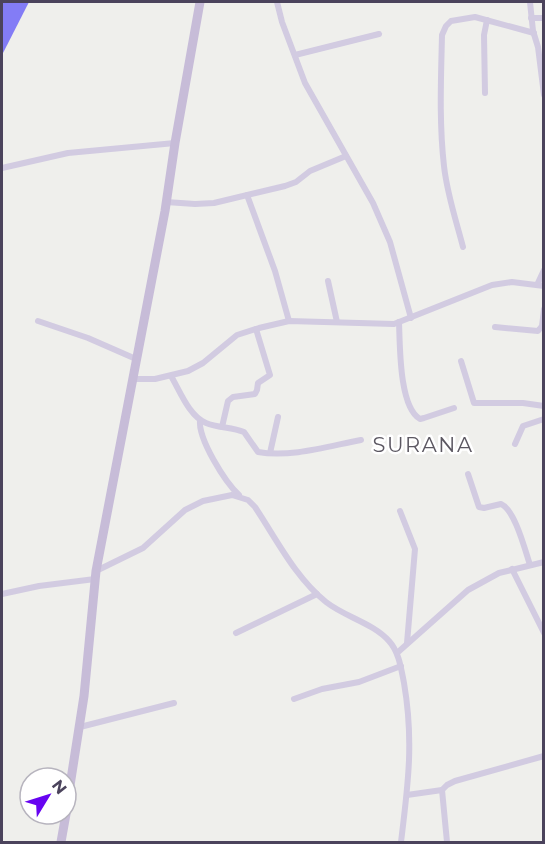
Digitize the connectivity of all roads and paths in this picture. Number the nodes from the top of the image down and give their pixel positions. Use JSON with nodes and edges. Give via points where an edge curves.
{"nodes":[{"id":1,"x":200,"y":2,"type":"edge"},
{"id":2,"x":277,"y":2,"type":"edge"},
{"id":3,"x":530,"y":2,"type":"edge"},
{"id":4,"x":531,"y":18,"type":"junction"},
{"id":5,"x":543,"y":18,"type":"edge"},
{"id":6,"x":488,"y":20,"type":"junction"},
{"id":7,"x":534,"y":33,"type":"junction"},
{"id":8,"x":378,"y":34,"type":"dead end"},
{"id":9,"x":295,"y":55,"type":"junction"},
{"id":10,"x":485,"y":93,"type":"dead end"},
{"id":11,"x":543,"y":95,"type":"edge"},
{"id":12,"x":175,"y":143,"type":"junction"},
{"id":13,"x":346,"y":156,"type":"junction"},
{"id":14,"x":2,"y":168,"type":"edge"},
{"id":15,"x":247,"y":195,"type":"junction"},
{"id":16,"x":166,"y":202,"type":"junction"},
{"id":17,"x":463,"y":247,"type":"dead end"},
{"id":18,"x":543,"y":270,"type":"edge"},
{"id":19,"x":328,"y":281,"type":"dead end"},
{"id":20,"x":540,"y":286,"type":"edge"},
{"id":21,"x":543,"y":309,"type":"edge"},
{"id":22,"x":411,"y":318,"type":"junction"},
{"id":23,"x":38,"y":321,"type":"dead end"},
{"id":24,"x":290,"y":321,"type":"junction"},
{"id":25,"x":337,"y":322,"type":"junction"},
{"id":26,"x":399,"y":322,"type":"junction"},
{"id":27,"x":495,"y":327,"type":"dead end"},
{"id":28,"x":256,"y":329,"type":"junction"},
{"id":29,"x":136,"y":359,"type":"junction"},
{"id":30,"x":461,"y":361,"type":"dead end"},
{"id":31,"x":171,"y":376,"type":"junction"},
{"id":32,"x":133,"y":379,"type":"junction"},
{"id":33,"x":543,"y":406,"type":"edge"},
{"id":34,"x":454,"y":408,"type":"dead end"},
{"id":35,"x":278,"y":417,"type":"dead end"},
{"id":36,"x":543,"y":419,"type":"edge"},
{"id":37,"x":200,"y":420,"type":"junction"},
{"id":38,"x":222,"y":427,"type":"junction"},
{"id":39,"x":361,"y":440,"type":"dead end"},
{"id":40,"x":515,"y":444,"type":"dead end"},
{"id":41,"x":270,"y":453,"type":"junction"},
{"id":42,"x":468,"y":474,"type":"dead end"},
{"id":43,"x":240,"y":496,"type":"junction"},
{"id":44,"x":400,"y":511,"type":"dead end"},
{"id":45,"x":543,"y":562,"type":"edge"},
{"id":46,"x":530,"y":565,"type":"junction"},
{"id":47,"x":512,"y":569,"type":"junction"},
{"id":48,"x":95,"y":575,"type":"junction"},
{"id":49,"x":2,"y":594,"type":"edge"},
{"id":50,"x":317,"y":594,"type":"junction"},
{"id":51,"x":236,"y":633,"type":"dead end"},
{"id":52,"x":543,"y":633,"type":"edge"},
{"id":53,"x":407,"y":643,"type":"junction"},
{"id":54,"x":397,"y":652,"type":"junction"},
{"id":55,"x":400,"y":666,"type":"junction"},
{"id":56,"x":294,"y":699,"type":"dead end"},
{"id":57,"x":174,"y":703,"type":"dead end"},
{"id":58,"x":80,"y":727,"type":"junction"},
{"id":59,"x":543,"y":756,"type":"edge"},
{"id":60,"x":74,"y":766,"type":"edge"},
{"id":61,"x":442,"y":790,"type":"junction"},
{"id":62,"x":408,"y":795,"type":"junction"},
{"id":63,"x":64,"y":826,"type":"edge"},
{"id":64,"x":61,"y":843,"type":"edge"},
{"id":65,"x":401,"y":843,"type":"edge"},
{"id":66,"x":447,"y":843,"type":"edge"}],
"edges":[{"from":1,"to":12,"type":"street"},
{"from":2,"to":9,"type":"street"},
{"from":3,"to":4,"type":"street"},
{"from":4,"to":5,"type":"street"},
{"from":4,"to":7,"type":"street"},
{"from":6,"to":7,"type":"street"},
{"from":6,"to":10,"type":"street","via":[[484,35]]},
{"from":6,"to":17,"type":"street","via":[[475,17],[451,21],[442,35],[443,159]]},
{"from":7,"to":11,"type":"street"},
{"from":8,"to":9,"type":"street"},
{"from":9,"to":13,"type":"street","via":[[305,82]]},
{"from":12,"to":14,"type":"street","via":[[68,153]]},
{"from":12,"to":16,"type":"street"},
{"from":13,"to":15,"type":"street","via":[[291,184]]},
{"from":13,"to":22,"type":"street","via":[[390,242]]},
{"from":15,"to":16,"type":"street","via":[[202,204]]},
{"from":15,"to":24,"type":"street"},
{"from":16,"to":29,"type":"street"},
{"from":18,"to":20,"type":"street"},
{"from":19,"to":25,"type":"street"},
{"from":20,"to":22,"type":"street","via":[[512,282],[492,285]]},
{"from":21,"to":27,"type":"street","via":[[543,326],[538,332]]},
{"from":22,"to":26,"type":"street"},
{"from":23,"to":29,"type":"street"},
{"from":24,"to":25,"type":"street"},
{"from":24,"to":28,"type":"street"},
{"from":25,"to":26,"type":"street"},
{"from":26,"to":34,"type":"street","via":[[403,377],[412,413],[424,418]]},
{"from":28,"to":31,"type":"street","via":[[237,335],[196,367]]},
{"from":28,"to":38,"type":"street","via":[[270,375],[258,384],[255,394],[228,400]]},
{"from":29,"to":32,"type":"street"},
{"from":30,"to":33,"type":"street","via":[[474,403]]},
{"from":31,"to":32,"type":"street"},
{"from":31,"to":37,"type":"street"},
{"from":32,"to":48,"type":"street"},
{"from":35,"to":41,"type":"street"},
{"from":36,"to":40,"type":"street","via":[[523,426]]},
{"from":37,"to":38,"type":"street"},
{"from":37,"to":43,"type":"street","via":[[207,445],[223,476]]},
{"from":38,"to":41,"type":"street","via":[[244,432],[258,452]]},
{"from":39,"to":41,"type":"street"},
{"from":42,"to":46,"type":"street","via":[[479,507],[507,507]]},
{"from":43,"to":48,"type":"street","via":[[212,498],[191,506],[143,548]]},
{"from":43,"to":50,"type":"street","via":[[255,507]]},
{"from":44,"to":53,"type":"street","via":[[415,549]]},
{"from":45,"to":46,"type":"street"},
{"from":46,"to":47,"type":"street"},
{"from":47,"to":52,"type":"street"},
{"from":47,"to":53,"type":"street","via":[[468,590]]},
{"from":48,"to":49,"type":"street"},
{"from":48,"to":58,"type":"street"},
{"from":50,"to":51,"type":"street"},
{"from":50,"to":54,"type":"street","via":[[382,635]]},
{"from":53,"to":54,"type":"street"},
{"from":54,"to":55,"type":"street"},
{"from":55,"to":56,"type":"street","via":[[359,682]]},
{"from":55,"to":62,"type":"street","via":[[410,736]]},
{"from":57,"to":58,"type":"street"},
{"from":58,"to":60,"type":"street"},
{"from":59,"to":61,"type":"street","via":[[456,781]]},
{"from":61,"to":62,"type":"street"},
{"from":61,"to":66,"type":"street"},
{"from":62,"to":65,"type":"street"},
{"from":63,"to":64,"type":"street"}]}
